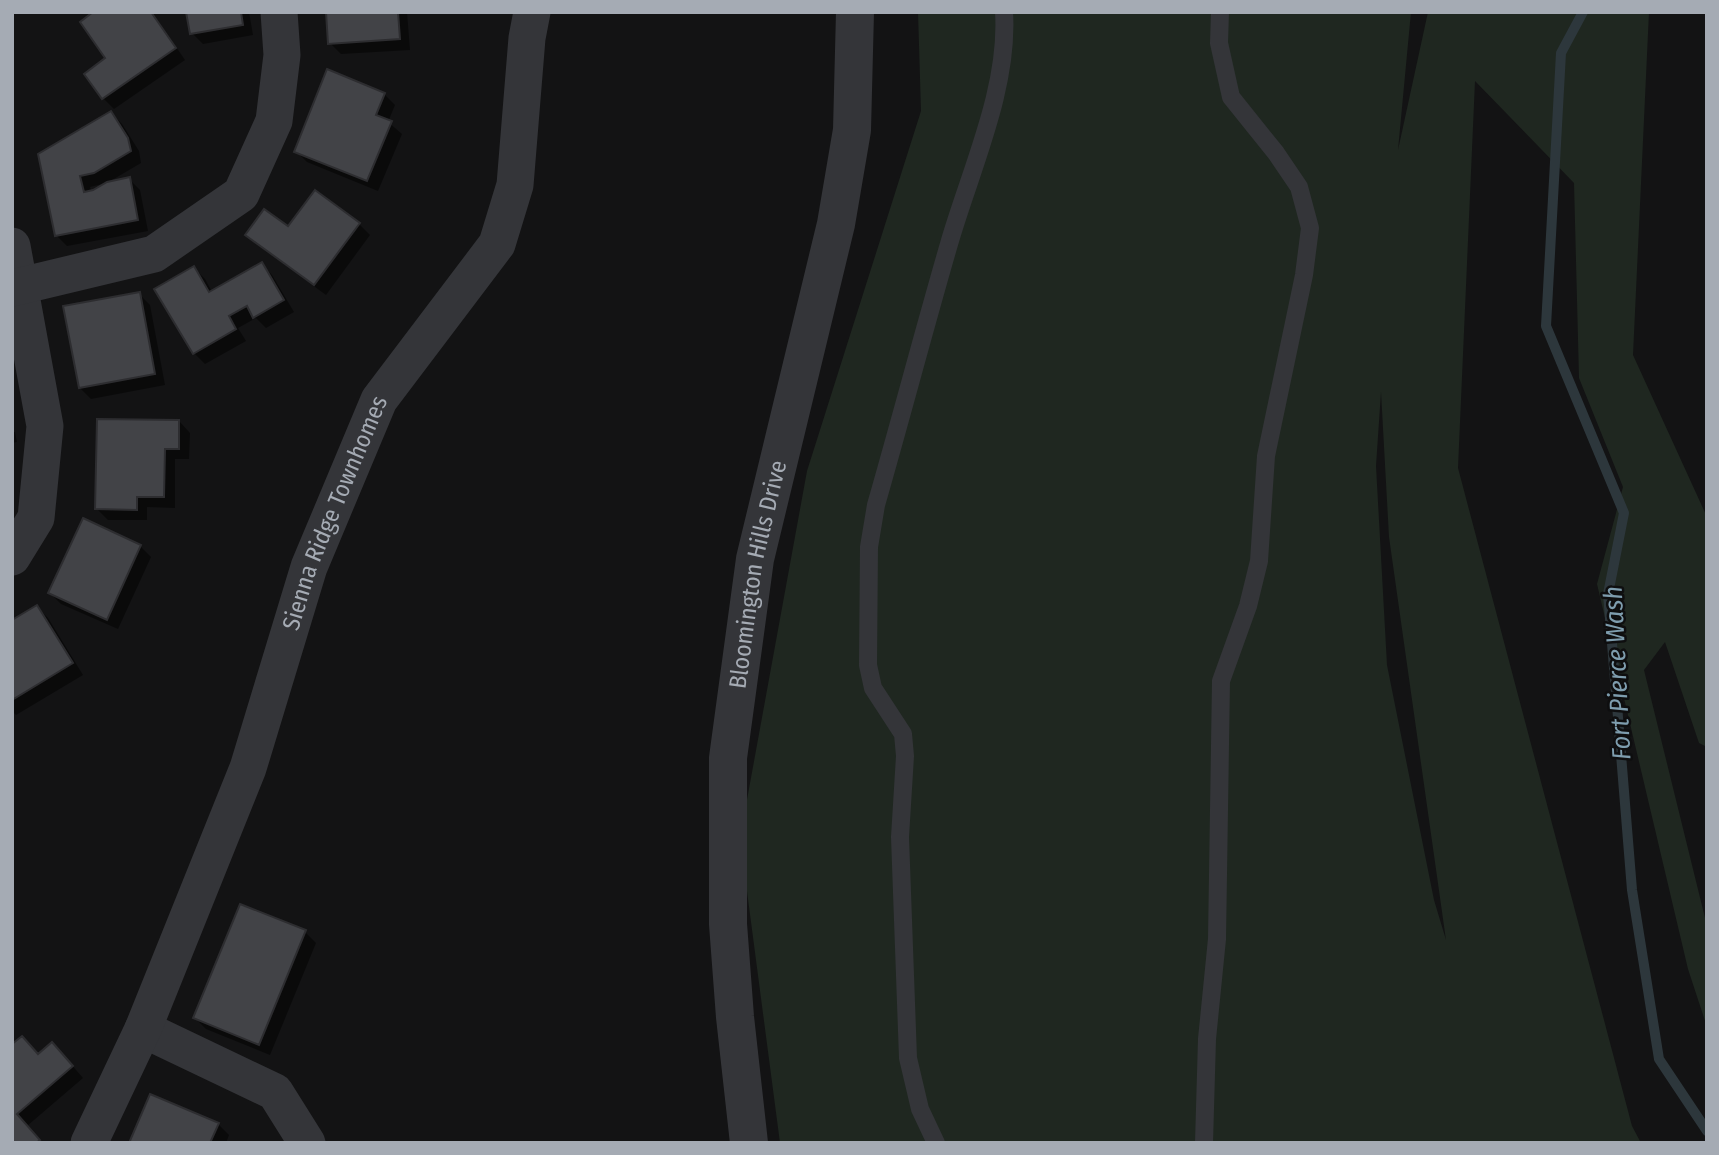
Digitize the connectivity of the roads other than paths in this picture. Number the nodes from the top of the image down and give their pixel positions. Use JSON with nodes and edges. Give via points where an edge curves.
{"nodes":[{"id":1,"x":279,"y":12,"type":"edge"},
{"id":2,"x":532,"y":12,"type":"edge"},
{"id":3,"x":855,"y":12,"type":"edge"},
{"id":4,"x":1004,"y":12,"type":"edge"},
{"id":5,"x":1220,"y":12,"type":"edge"},
{"id":6,"x":12,"y":246,"type":"edge"},
{"id":7,"x":16,"y":287,"type":"edge"},
{"id":8,"x":12,"y":557,"type":"edge"},
{"id":9,"x":143,"y":1029,"type":"junction"},
{"id":10,"x":89,"y":1143,"type":"edge"},
{"id":11,"x":307,"y":1143,"type":"edge"},
{"id":12,"x":749,"y":1143,"type":"edge"},
{"id":13,"x":936,"y":1143,"type":"edge"},
{"id":14,"x":1205,"y":1143,"type":"edge"}],
"edges":[{"from":1,"to":7,"type":"street","via":[[282,55],[274,121],[241,194],[154,254]]},
{"from":2,"to":9,"type":"street","name":"Sienna Ridge Townhomes","via":[[514,184],[497,244],[379,400],[309,567],[248,768]]},
{"from":3,"to":12,"type":"street","name":"Bloomington Hills Drive","via":[[852,130],[836,224],[755,559],[729,758],[728,924]]},
{"from":4,"to":13,"type":"lane","via":[[1000,73],[984,138],[946,254],[876,505],[869,547],[869,666],[873,688],[903,734],[905,756],[900,837],[908,1058],[920,1109]]},
{"from":5,"to":14,"type":"lane","via":[[1219,43],[1231,97],[1299,187],[1310,228],[1266,456],[1259,561],[1221,681],[1217,939],[1207,1039]]},
{"from":6,"to":7,"type":"street"},
{"from":7,"to":8,"type":"street","via":[[45,426],[36,518]]},
{"from":9,"to":10,"type":"street","name":"Sienna Ridge Townhomes"},
{"from":9,"to":11,"type":"street","via":[[275,1092]]}]}
